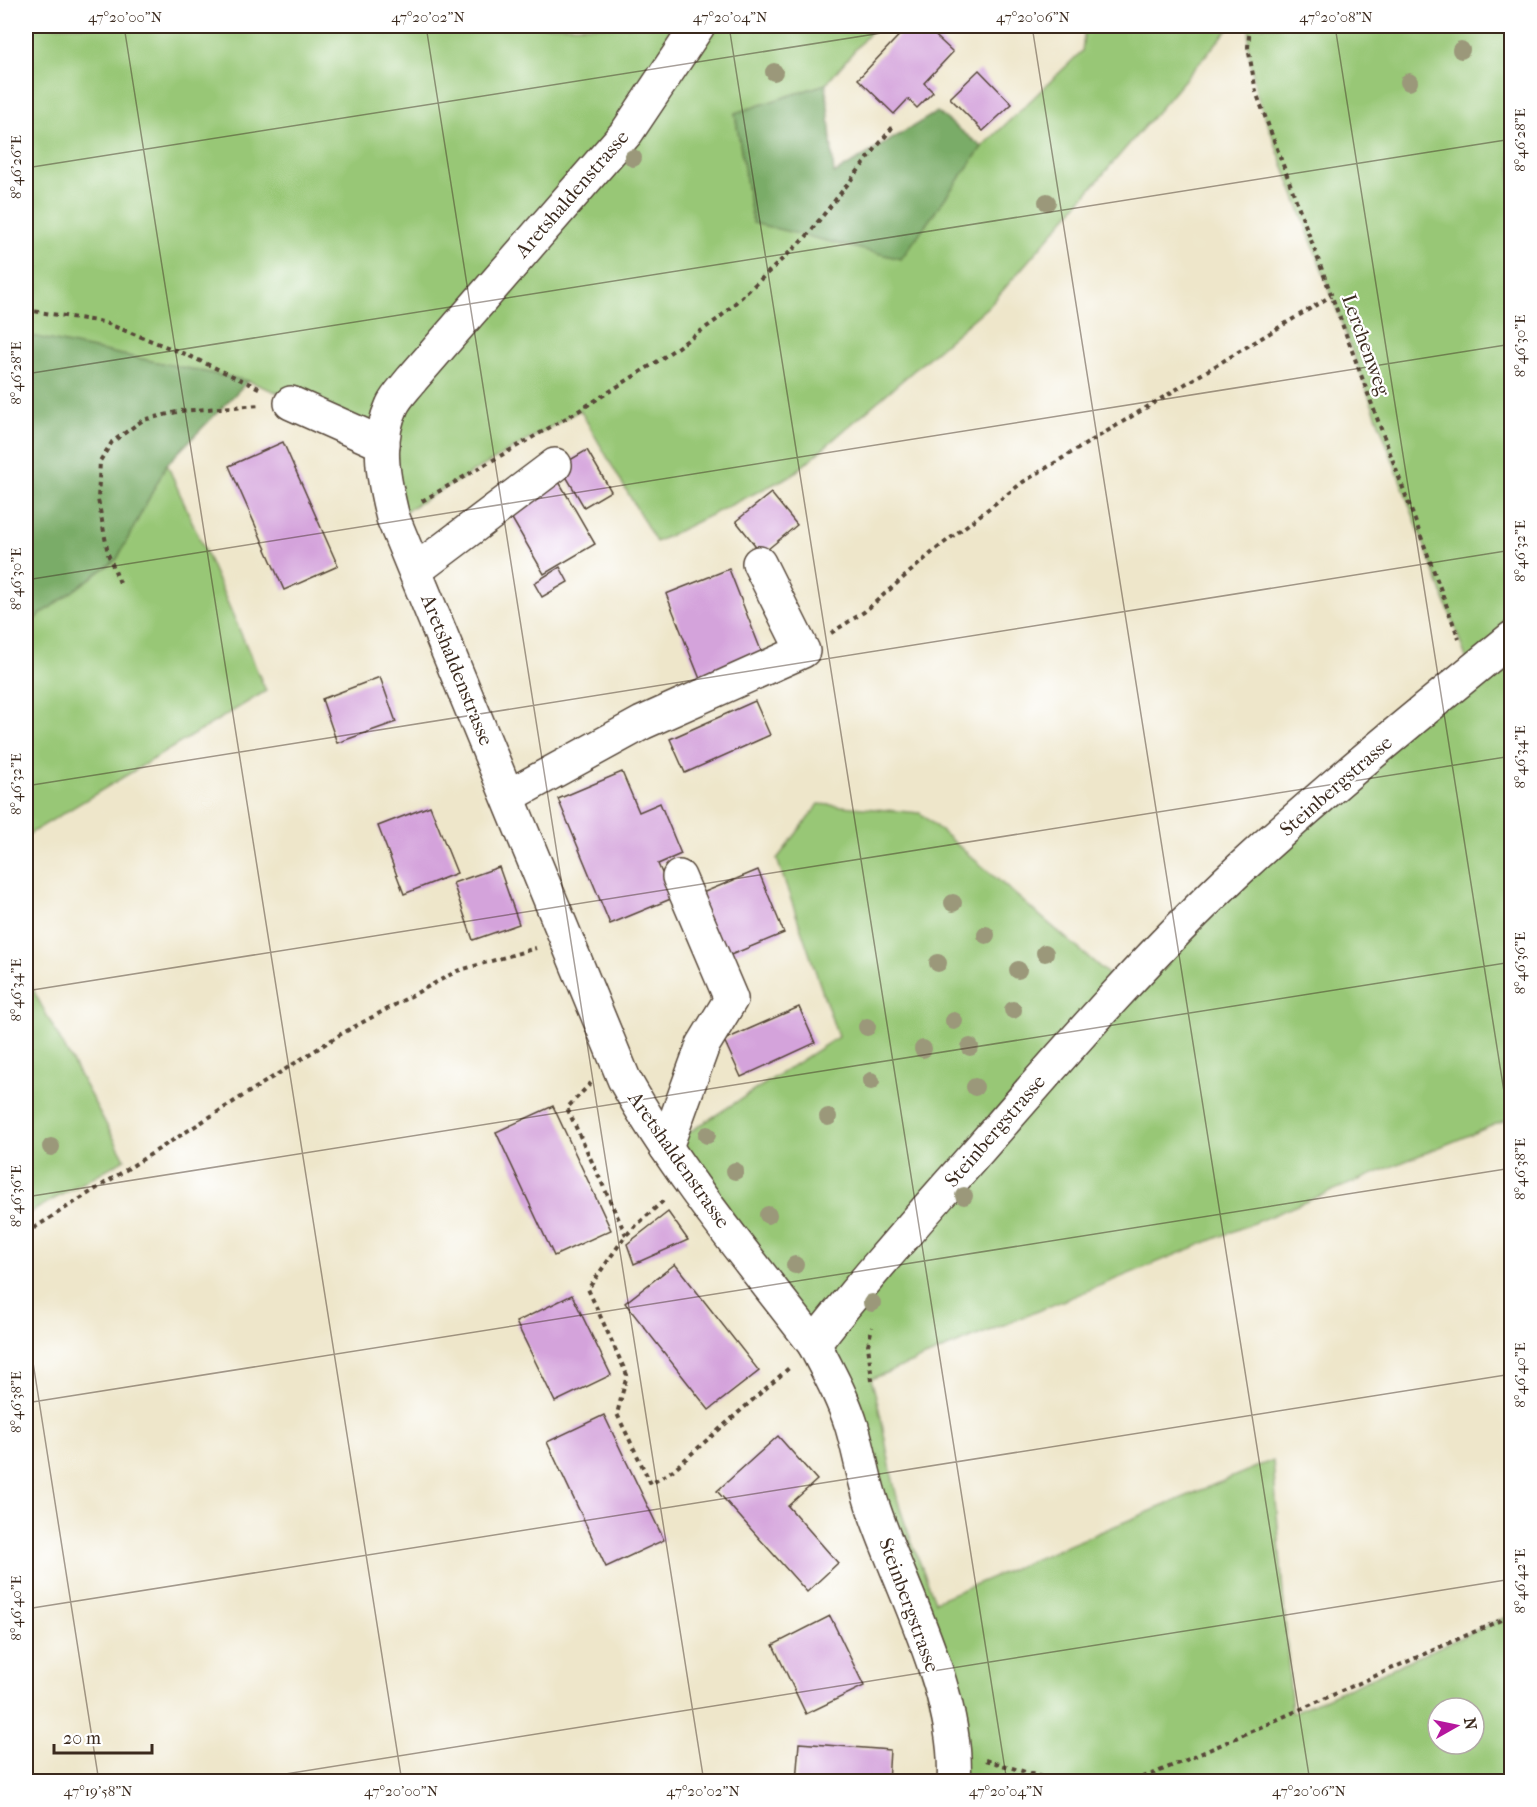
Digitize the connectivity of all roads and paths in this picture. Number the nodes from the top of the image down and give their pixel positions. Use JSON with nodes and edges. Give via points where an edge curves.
{"nodes":[{"id":1,"x":698,"y":26,"type":"edge"},
{"id":2,"x":1250,"y":26,"type":"edge"},
{"id":3,"x":896,"y":124,"type":"dead end"},
{"id":4,"x":1331,"y":296,"type":"junction"},
{"id":5,"x":26,"y":310,"type":"edge"},
{"id":6,"x":291,"y":403,"type":"junction"},
{"id":7,"x":383,"y":444,"type":"junction"},
{"id":8,"x":555,"y":465,"type":"dead end"},
{"id":9,"x":393,"y":518,"type":"junction"},
{"id":10,"x":759,"y":563,"type":"dead end"},
{"id":11,"x":416,"y":570,"type":"junction"},
{"id":12,"x":120,"y":584,"type":"dead end"},
{"id":13,"x":1512,"y":638,"type":"edge"},
{"id":14,"x":803,"y":651,"type":"junction"},
{"id":15,"x":1471,"y":671,"type":"junction"},
{"id":16,"x":509,"y":796,"type":"junction"},
{"id":17,"x":679,"y":877,"type":"dead end"},
{"id":18,"x":566,"y":939,"type":"junction"},
{"id":19,"x":615,"y":1059,"type":"junction"},
{"id":20,"x":666,"y":1147,"type":"junction"},
{"id":21,"x":688,"y":1178,"type":"junction"},
{"id":22,"x":26,"y":1233,"type":"edge"},
{"id":23,"x":626,"y":1234,"type":"junction"},
{"id":24,"x":874,"y":1321,"type":"dead end"},
{"id":25,"x":814,"y":1344,"type":"junction"},
{"id":26,"x":788,"y":1369,"type":"dead end"},
{"id":27,"x":875,"y":1390,"type":"dead end"},
{"id":28,"x":1512,"y":1615,"type":"edge"},
{"id":29,"x":968,"y":1766,"type":"edge"},
{"id":30,"x":1058,"y":1782,"type":"edge"},
{"id":31,"x":1125,"y":1782,"type":"edge"}],
"edges":[{"from":1,"to":7,"type":"street","name":"Aretshaldenstrasse","via":[[627,132],[392,405]]},
{"from":2,"to":4,"type":"path","name":"Lerchenweg","via":[[1248,47],[1256,92]]},
{"from":3,"to":9,"type":"path","via":[[806,237],[718,319],[580,410]]},
{"from":4,"to":14,"type":"path","via":[[1023,482],[935,550],[864,612]]},
{"from":4,"to":15,"type":"path","name":"Lerchenweg"},
{"from":5,"to":6,"type":"path","via":[[103,322],[185,354]]},
{"from":6,"to":7,"type":"street"},
{"from":6,"to":12,"type":"path","via":[[181,411],[143,420],[112,442],[100,461],[98,499],[108,554]]},
{"from":7,"to":9,"type":"street","name":"Aretshaldenstrasse","via":[[384,483]]},
{"from":8,"to":11,"type":"street"},
{"from":9,"to":11,"type":"street","name":"Aretshaldenstrasse"},
{"from":10,"to":14,"type":"street"},
{"from":11,"to":16,"type":"street","name":"Aretshaldenstrasse"},
{"from":13,"to":15,"type":"street","name":"Steinbergstrasse"},
{"from":14,"to":16,"type":"street","via":[[642,723]]},
{"from":15,"to":25,"type":"street","name":"Steinbergstrasse","via":[[1327,792],[1180,926],[1009,1115]]},
{"from":16,"to":18,"type":"street","name":"Aretshaldenstrasse"},
{"from":17,"to":20,"type":"street","via":[[731,999],[704,1045]]},
{"from":18,"to":19,"type":"street","name":"Aretshaldenstrasse"},
{"from":18,"to":22,"type":"path","via":[[457,971],[341,1034]]},
{"from":19,"to":20,"type":"street","name":"Aretshaldenstrasse"},
{"from":19,"to":23,"type":"path","via":[[567,1108]]},
{"from":20,"to":21,"type":"street","name":"Aretshaldenstrasse"},
{"from":21,"to":23,"type":"path"},
{"from":21,"to":25,"type":"street","name":"Aretshaldenstrasse"},
{"from":23,"to":26,"type":"path","via":[[588,1289],[627,1375],[617,1414],[651,1484],[673,1470]]},
{"from":24,"to":27,"type":"path","via":[[868,1362]]},
{"from":25,"to":29,"type":"street","name":"Steinbergstrasse","via":[[852,1427],[872,1505]]},
{"from":28,"to":31,"type":"path","via":[[1191,1758]]},
{"from":29,"to":30,"type":"path"}]}
